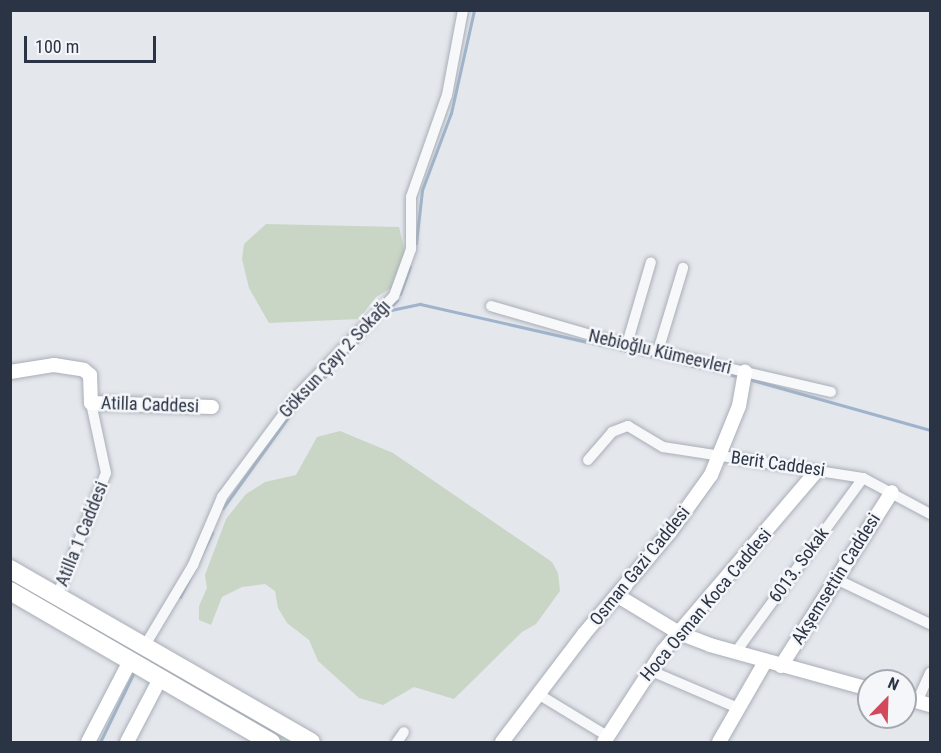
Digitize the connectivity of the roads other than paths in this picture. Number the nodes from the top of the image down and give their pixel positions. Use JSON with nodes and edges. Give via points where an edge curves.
{"nodes":[{"id":1,"x":463,"y":10,"type":"edge"},
{"id":2,"x":651,"y":262,"type":"dead end"},
{"id":3,"x":682,"y":268,"type":"dead end"},
{"id":4,"x":491,"y":306,"type":"dead end"},
{"id":5,"x":627,"y":344,"type":"junction"},
{"id":6,"x":658,"y":351,"type":"junction"},
{"id":7,"x":10,"y":372,"type":"edge"},
{"id":8,"x":746,"y":372,"type":"junction"},
{"id":9,"x":831,"y":392,"type":"dead end"},
{"id":10,"x":92,"y":403,"type":"junction"},
{"id":11,"x":212,"y":407,"type":"dead end"},
{"id":12,"x":721,"y":456,"type":"junction"},
{"id":13,"x":588,"y":460,"type":"dead end"},
{"id":14,"x":816,"y":472,"type":"junction"},
{"id":15,"x":863,"y":478,"type":"junction"},
{"id":16,"x":892,"y":492,"type":"junction"},
{"id":17,"x":930,"y":514,"type":"edge"},
{"id":18,"x":10,"y":569,"type":"edge"},
{"id":19,"x":836,"y":579,"type":"junction"},
{"id":20,"x":10,"y":591,"type":"edge"},
{"id":21,"x":57,"y":596,"type":"junction"},
{"id":22,"x":618,"y":596,"type":"junction"},
{"id":23,"x":930,"y":624,"type":"edge"},
{"id":24,"x":679,"y":633,"type":"junction"},
{"id":25,"x":144,"y":647,"type":"junction"},
{"id":26,"x":735,"y":653,"type":"junction"},
{"id":27,"x":130,"y":661,"type":"junction"},
{"id":28,"x":765,"y":662,"type":"junction"},
{"id":29,"x":781,"y":666,"type":"junction"},
{"id":30,"x":649,"y":670,"type":"junction"},
{"id":31,"x":930,"y":673,"type":"edge"},
{"id":32,"x":160,"y":679,"type":"junction"},
{"id":33,"x":857,"y":686,"type":"edge"},
{"id":34,"x":537,"y":694,"type":"junction"},
{"id":35,"x":918,"y":702,"type":"edge"},
{"id":36,"x":738,"y":708,"type":"junction"},
{"id":37,"x":404,"y":732,"type":"dead end"},
{"id":38,"x":608,"y":740,"type":"edge"},
{"id":39,"x":88,"y":742,"type":"edge"},
{"id":40,"x":127,"y":742,"type":"edge"},
{"id":41,"x":270,"y":742,"type":"edge"},
{"id":42,"x":311,"y":742,"type":"edge"},
{"id":43,"x":397,"y":742,"type":"edge"},
{"id":44,"x":502,"y":742,"type":"edge"},
{"id":45,"x":719,"y":742,"type":"edge"}],
"edges":[{"from":1,"to":25,"type":"street","name":"Göksun Çayı 2 Sokağı","via":[[447,95],[411,197],[411,249],[394,296],[297,396],[222,497],[193,565]]},
{"from":2,"to":5,"type":"street"},
{"from":3,"to":6,"type":"street"},
{"from":4,"to":5,"type":"street","name":"Nebioğlu Kümeevleri"},
{"from":5,"to":6,"type":"street","name":"Nebioğlu Kümeevleri"},
{"from":6,"to":8,"type":"street","name":"Nebioğlu Kümeevleri"},
{"from":7,"to":10,"type":"street","name":"Atilla Caddesi","via":[[54,365],[84,370],[90,375]]},
{"from":8,"to":9,"type":"street","name":"Nebioğlu Kümeevleri"},
{"from":8,"to":12,"type":"street","name":"Osman Gazi Caddesi"},
{"from":10,"to":11,"type":"street","name":"Atilla Caddesi"},
{"from":10,"to":21,"type":"street","name":"Atilla 1 Caddesi","via":[[106,474]]},
{"from":12,"to":13,"type":"street","name":"Berit Caddesi","via":[[663,447],[634,428],[622,426]]},
{"from":12,"to":14,"type":"street","name":"Berit Caddesi"},
{"from":12,"to":22,"type":"street","name":"Osman Gazi Caddesi","via":[[670,532]]},
{"from":14,"to":15,"type":"street","name":"Berit Caddesi","via":[[832,471]]},
{"from":14,"to":24,"type":"street","name":"Hoca Osman Koca Caddesi"},
{"from":15,"to":16,"type":"street","name":"Berit Caddesi"},
{"from":15,"to":26,"type":"street","name":"6013. Sokak"},
{"from":16,"to":17,"type":"street","name":"Berit Caddesi"},
{"from":16,"to":19,"type":"street","name":"Akşemsettin Caddesi"},
{"from":18,"to":21,"type":"highway"},
{"from":19,"to":23,"type":"street"},
{"from":19,"to":29,"type":"street","name":"Akşemsettin Caddesi"},
{"from":20,"to":27,"type":"highway"},
{"from":21,"to":25,"type":"highway"},
{"from":22,"to":24,"type":"street"},
{"from":22,"to":34,"type":"street","name":"Osman Gazi Caddesi"},
{"from":24,"to":26,"type":"street"},
{"from":24,"to":30,"type":"street","name":"Hoca Osman Koca Caddesi"},
{"from":25,"to":42,"type":"highway"},
{"from":26,"to":28,"type":"street"},
{"from":27,"to":32,"type":"highway"},
{"from":27,"to":39,"type":"street"},
{"from":28,"to":29,"type":"street"},
{"from":28,"to":36,"type":"street"},
{"from":29,"to":33,"type":"street"},
{"from":30,"to":36,"type":"street"},
{"from":30,"to":38,"type":"street","name":"Hoca Osman Koca Caddesi"},
{"from":31,"to":35,"type":"street"},
{"from":32,"to":40,"type":"street"},
{"from":32,"to":41,"type":"highway"},
{"from":34,"to":38,"type":"street"},
{"from":34,"to":44,"type":"street","name":"Osman Gazi Caddesi"},
{"from":36,"to":45,"type":"street"},
{"from":37,"to":43,"type":"street"}]}
